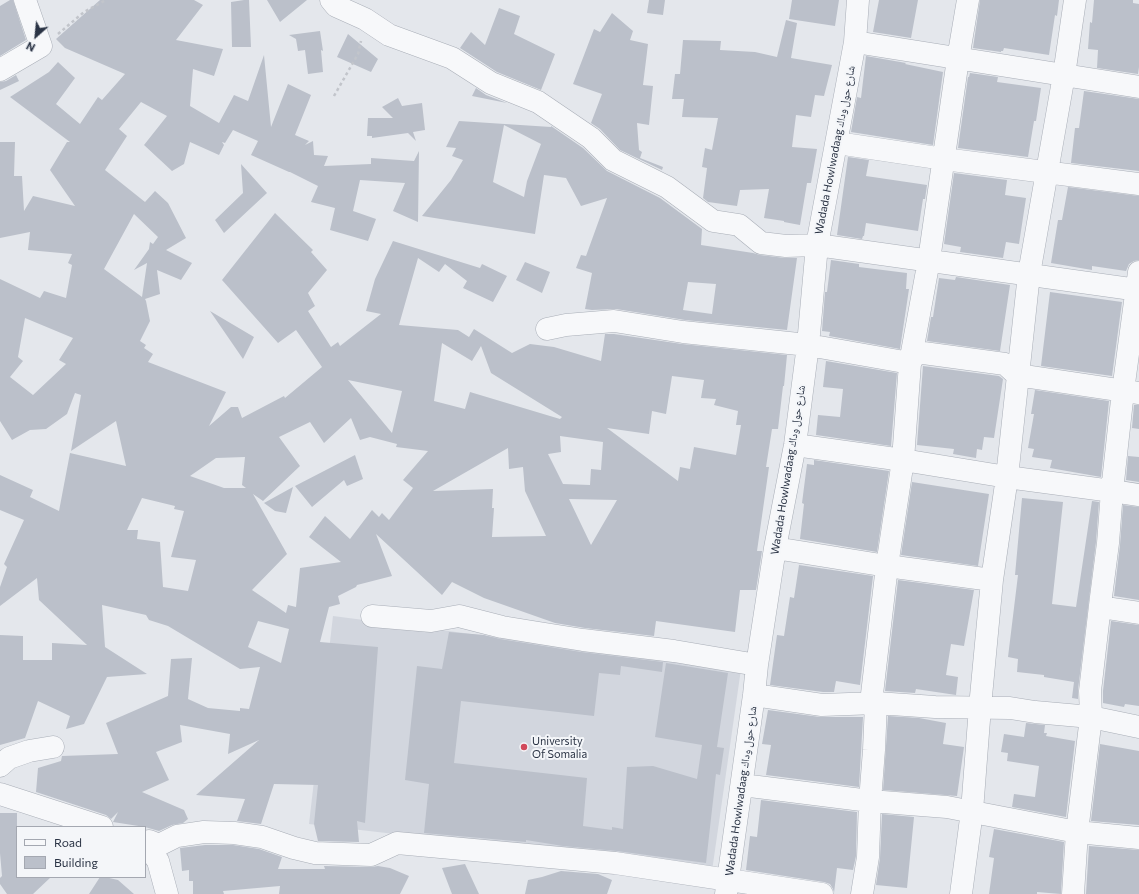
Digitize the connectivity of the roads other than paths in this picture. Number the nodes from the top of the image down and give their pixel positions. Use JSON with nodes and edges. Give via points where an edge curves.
{"nodes":[{"id":1,"x":25,"y":0,"type":"edge"},
{"id":2,"x":331,"y":0,"type":"edge"},
{"id":3,"x":858,"y":0,"type":"edge"},
{"id":4,"x":968,"y":0,"type":"edge"},
{"id":5,"x":1075,"y":0,"type":"edge"},
{"id":6,"x":855,"y":42,"type":"junction"},
{"id":7,"x":958,"y":59,"type":"junction"},
{"id":8,"x":0,"y":70,"type":"edge"},
{"id":9,"x":1064,"y":75,"type":"junction"},
{"id":10,"x":1139,"y":87,"type":"edge"},
{"id":11,"x":837,"y":143,"type":"junction"},
{"id":12,"x":944,"y":158,"type":"junction"},
{"id":13,"x":1048,"y":172,"type":"junction"},
{"id":14,"x":1139,"y":184,"type":"edge"},
{"id":15,"x":817,"y":245,"type":"junction"},
{"id":16,"x":929,"y":260,"type":"junction"},
{"id":17,"x":1029,"y":274,"type":"junction"},
{"id":18,"x":1138,"y":284,"type":"edge"},
{"id":19,"x":547,"y":330,"type":"dead end"},
{"id":20,"x":808,"y":345,"type":"junction"},
{"id":21,"x":910,"y":363,"type":"junction"},
{"id":22,"x":1018,"y":374,"type":"junction"},
{"id":23,"x":1131,"y":392,"type":"edge"},
{"id":24,"x":794,"y":445,"type":"junction"},
{"id":25,"x":903,"y":460,"type":"junction"},
{"id":26,"x":1007,"y":477,"type":"junction"},
{"id":27,"x":1112,"y":491,"type":"junction"},
{"id":28,"x":1139,"y":495,"type":"edge"},
{"id":29,"x":775,"y":548,"type":"junction"},
{"id":30,"x":887,"y":566,"type":"junction"},
{"id":31,"x":992,"y":580,"type":"junction"},
{"id":32,"x":1100,"y":606,"type":"junction"},
{"id":33,"x":1139,"y":613,"type":"edge"},
{"id":34,"x":372,"y":616,"type":"dead end"},
{"id":35,"x":757,"y":665,"type":"junction"},
{"id":36,"x":754,"y":695,"type":"junction"},
{"id":37,"x":876,"y":703,"type":"junction"},
{"id":38,"x":980,"y":706,"type":"junction"},
{"id":39,"x":1091,"y":717,"type":"junction"},
{"id":40,"x":1139,"y":727,"type":"edge"},
{"id":41,"x":53,"y":747,"type":"dead end"},
{"id":42,"x":0,"y":766,"type":"edge"},
{"id":43,"x":742,"y":785,"type":"junction"},
{"id":44,"x":0,"y":794,"type":"edge"},
{"id":45,"x":870,"y":801,"type":"junction"},
{"id":46,"x":972,"y":811,"type":"junction"},
{"id":47,"x":99,"y":826,"type":"edge"},
{"id":48,"x":1077,"y":832,"type":"junction"},
{"id":49,"x":1139,"y":838,"type":"edge"},
{"id":50,"x":152,"y":842,"type":"edge"},
{"id":51,"x":727,"y":887,"type":"edge"},
{"id":52,"x":167,"y":894,"type":"edge"},
{"id":53,"x":822,"y":894,"type":"edge"},
{"id":54,"x":862,"y":894,"type":"edge"},
{"id":55,"x":961,"y":894,"type":"edge"},
{"id":56,"x":1072,"y":894,"type":"edge"}],
"edges":[{"from":1,"to":8,"type":"street","via":[[41,46]]},
{"from":2,"to":15,"type":"street","via":[[336,6],[365,19],[389,35],[452,58],[490,83],[538,102],[591,138],[613,160],[666,187],[713,221],[739,225],[761,243],[786,246]]},
{"from":3,"to":6,"type":"street","name":"Wadada Howlwadaag شارع حول وداك"},
{"from":4,"to":7,"type":"street"},
{"from":5,"to":9,"type":"street"},
{"from":6,"to":7,"type":"street"},
{"from":6,"to":11,"type":"street","name":"Wadada Howlwadaag شارع حول وداك"},
{"from":7,"to":9,"type":"street"},
{"from":7,"to":12,"type":"street"},
{"from":9,"to":10,"type":"street"},
{"from":9,"to":13,"type":"street"},
{"from":11,"to":12,"type":"street"},
{"from":11,"to":15,"type":"street","name":"Wadada Howlwadaag شارع حول وداك"},
{"from":12,"to":13,"type":"street"},
{"from":12,"to":16,"type":"street"},
{"from":13,"to":14,"type":"street"},
{"from":13,"to":17,"type":"street"},
{"from":15,"to":16,"type":"street"},
{"from":15,"to":20,"type":"street","name":"Wadada Howlwadaag شارع حول وداك"},
{"from":16,"to":17,"type":"street"},
{"from":16,"to":21,"type":"street"},
{"from":17,"to":18,"type":"street"},
{"from":17,"to":22,"type":"street"},
{"from":18,"to":23,"type":"street"},
{"from":19,"to":20,"type":"street","via":[[566,325],[614,321],[683,332]]},
{"from":20,"to":21,"type":"street"},
{"from":20,"to":24,"type":"street","name":"Wadada Howlwadaag شارع حول وداك"},
{"from":21,"to":22,"type":"street","via":[[916,352],[1005,364]]},
{"from":21,"to":25,"type":"street"},
{"from":22,"to":23,"type":"street"},
{"from":22,"to":26,"type":"street"},
{"from":23,"to":27,"type":"street"},
{"from":24,"to":25,"type":"street"},
{"from":24,"to":29,"type":"street","name":"Wadada Howlwadaag شارع حول وداك"},
{"from":25,"to":26,"type":"street"},
{"from":25,"to":30,"type":"street"},
{"from":26,"to":27,"type":"street"},
{"from":26,"to":31,"type":"street"},
{"from":27,"to":28,"type":"street"},
{"from":27,"to":32,"type":"street"},
{"from":29,"to":30,"type":"street"},
{"from":29,"to":35,"type":"street","name":"Wadada Howlwadaag شارع حول وداك"},
{"from":30,"to":31,"type":"street"},
{"from":30,"to":37,"type":"street","via":[[872,694]]},
{"from":31,"to":38,"type":"street"},
{"from":32,"to":33,"type":"street"},
{"from":32,"to":39,"type":"street","via":[[1090,691]]},
{"from":34,"to":35,"type":"street","via":[[431,621],[459,616],[538,633]]},
{"from":35,"to":36,"type":"street","name":"Wadada Howlwadaag شارع حول وداك"},
{"from":36,"to":37,"type":"street","via":[[822,705]]},
{"from":36,"to":43,"type":"street","name":"Wadada Howlwadaag شارع حول وداك"},
{"from":37,"to":38,"type":"street","via":[[935,707]]},
{"from":37,"to":45,"type":"street"},
{"from":38,"to":39,"type":"street"},
{"from":38,"to":46,"type":"street"},
{"from":39,"to":40,"type":"street"},
{"from":39,"to":48,"type":"street"},
{"from":41,"to":42,"type":"street","via":[[9,758]]},
{"from":43,"to":45,"type":"street"},
{"from":43,"to":51,"type":"street","name":"Wadada Howlwadaag شارع حول وداك"},
{"from":44,"to":47,"type":"street"},
{"from":45,"to":46,"type":"street"},
{"from":45,"to":54,"type":"street","via":[[868,857]]},
{"from":46,"to":48,"type":"street"},
{"from":46,"to":55,"type":"street"},
{"from":48,"to":49,"type":"street"},
{"from":48,"to":56,"type":"street"},
{"from":50,"to":51,"type":"street","via":[[204,832],[234,833],[262,837],[315,853],[370,855],[397,843],[615,863]]},
{"from":50,"to":52,"type":"street","via":[[152,853],[158,861]]},
{"from":51,"to":53,"type":"street"}]}
